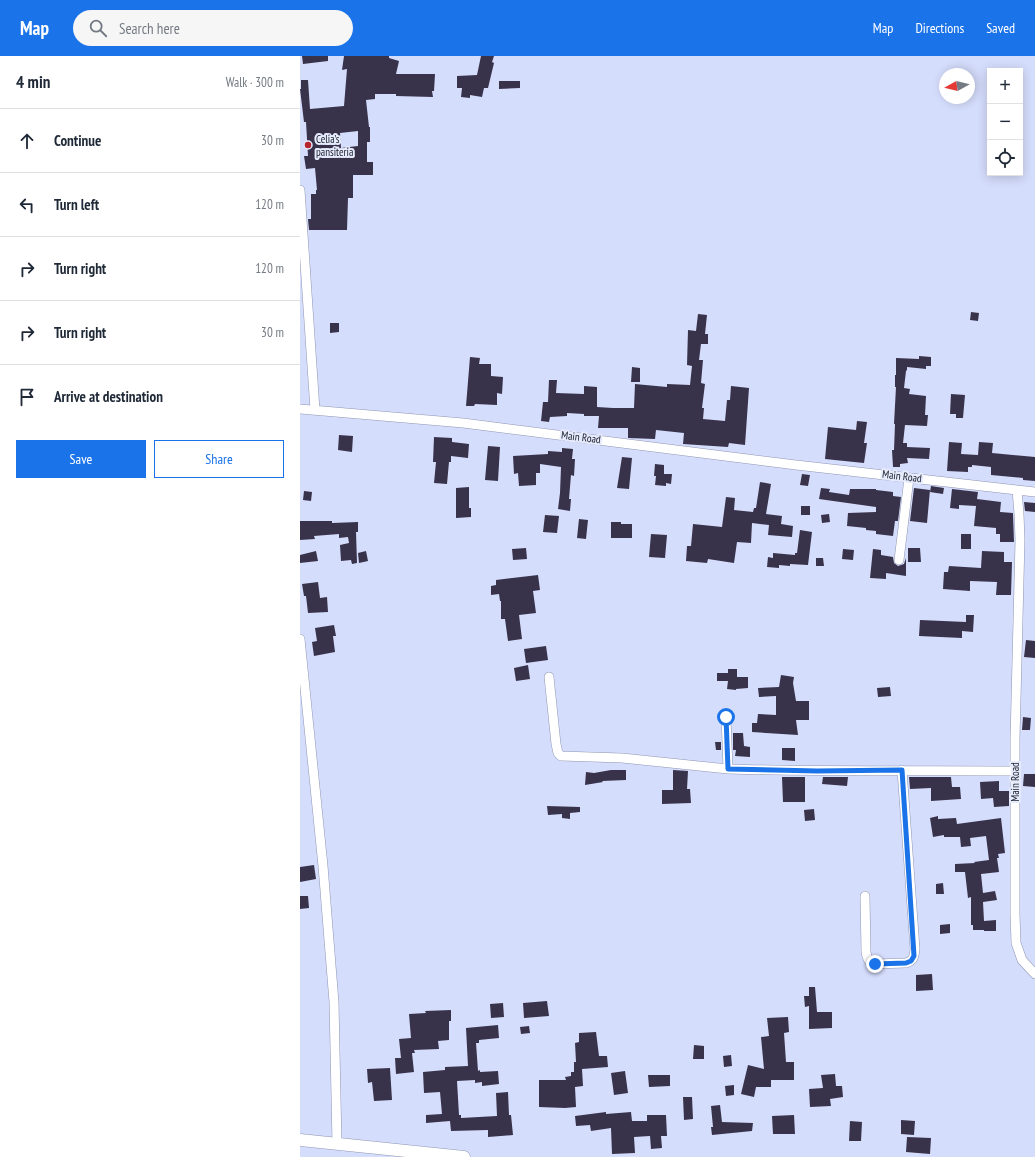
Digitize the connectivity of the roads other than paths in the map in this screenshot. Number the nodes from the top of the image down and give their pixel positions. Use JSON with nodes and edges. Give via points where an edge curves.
{"nodes":[{"id":1,"x":300,"y":190,"type":"edge"},
{"id":2,"x":300,"y":409,"type":"edge"},
{"id":3,"x":315,"y":410,"type":"junction"},
{"id":4,"x":909,"y":478,"type":"junction"},
{"id":5,"x":1017,"y":490,"type":"junction"},
{"id":6,"x":1035,"y":492,"type":"edge"},
{"id":7,"x":899,"y":560,"type":"dead end"},
{"id":8,"x":300,"y":639,"type":"edge"},
{"id":9,"x":549,"y":677,"type":"dead end"},
{"id":10,"x":726,"y":717,"type":"dead end"},
{"id":11,"x":728,"y":769,"type":"junction"},
{"id":12,"x":902,"y":770,"type":"junction"},
{"id":13,"x":1015,"y":771,"type":"junction"},
{"id":14,"x":865,"y":896,"type":"dead end"},
{"id":15,"x":1035,"y":974,"type":"edge"},
{"id":16,"x":300,"y":1140,"type":"edge"},
{"id":17,"x":337,"y":1144,"type":"junction"},
{"id":18,"x":464,"y":1157,"type":"edge"}],
"edges":[{"from":1,"to":3,"type":"street"},
{"from":2,"to":3,"type":"street","name":"Main Road"},
{"from":3,"to":4,"type":"street","name":"Main Road","via":[[462,423]]},
{"from":4,"to":5,"type":"street","name":"Main Road"},
{"from":4,"to":7,"type":"street"},
{"from":5,"to":6,"type":"street"},
{"from":5,"to":13,"type":"street","name":"Main Road","via":[[1020,540]]},
{"from":8,"to":17,"type":"street","via":[[334,1002]]},
{"from":9,"to":11,"type":"street","via":[[556,744],[561,756],[622,758]]},
{"from":10,"to":11,"type":"street"},
{"from":11,"to":12,"type":"street"},
{"from":12,"to":13,"type":"street"},
{"from":12,"to":14,"type":"street","via":[[915,950],[911,961],[875,964],[868,960]]},
{"from":13,"to":15,"type":"street","name":"Main Road","via":[[1016,943],[1022,960]]},
{"from":16,"to":17,"type":"street"},
{"from":17,"to":18,"type":"street"}]}
